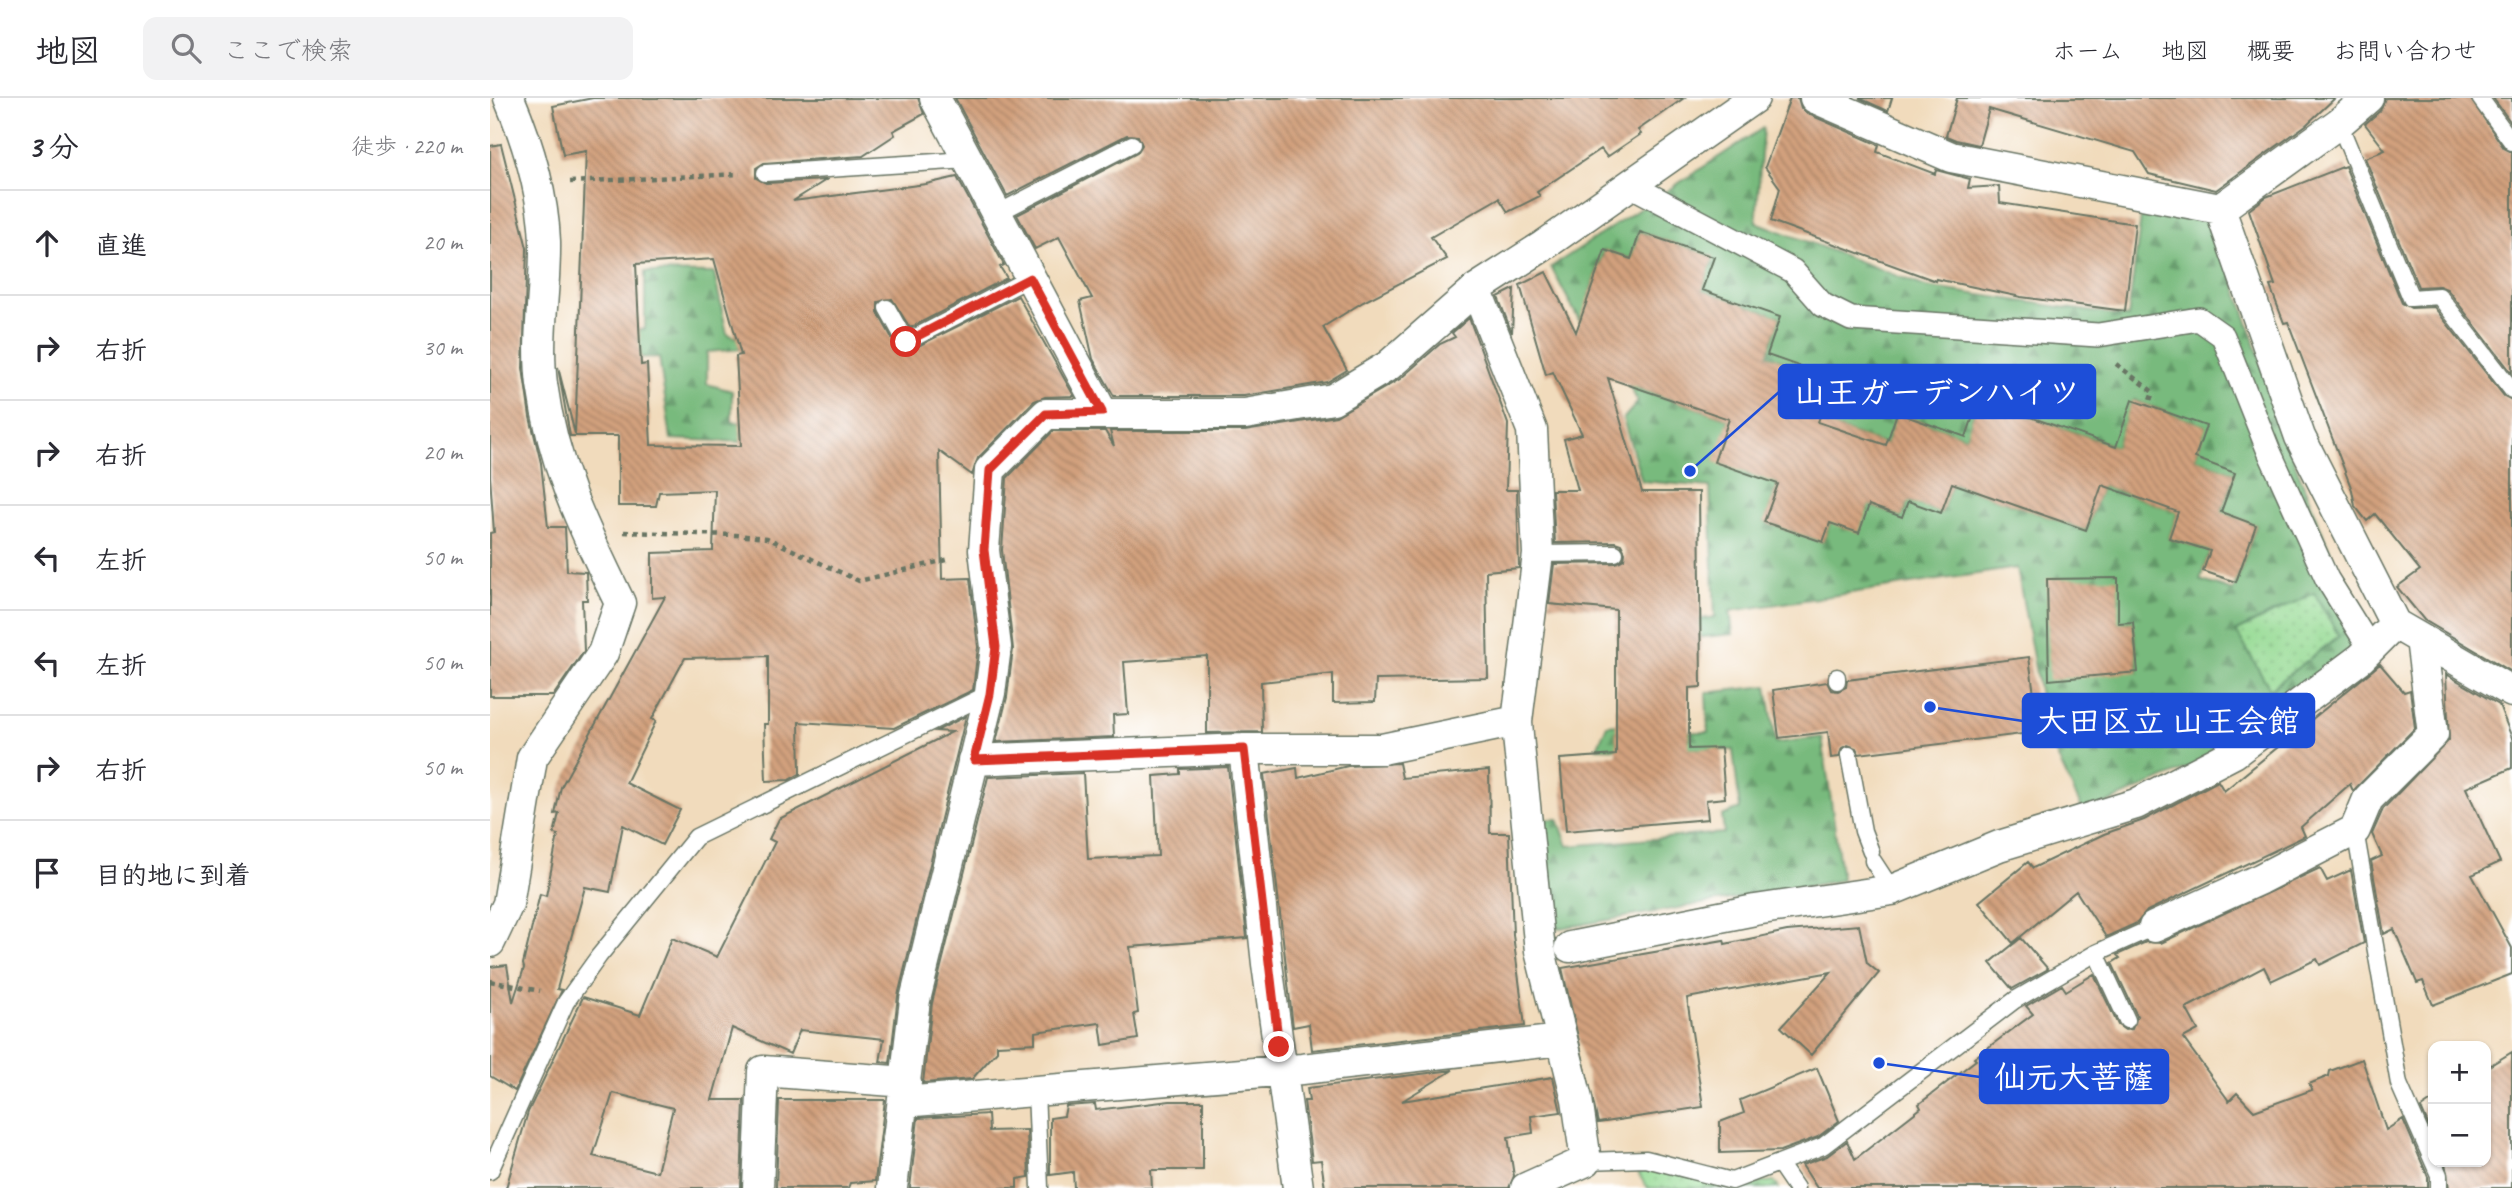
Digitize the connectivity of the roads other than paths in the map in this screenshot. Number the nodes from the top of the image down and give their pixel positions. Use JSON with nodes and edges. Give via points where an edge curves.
{"nodes":[{"id":1,"x":509,"y":98,"type":"edge"},
{"id":2,"x":935,"y":98,"type":"edge"},
{"id":3,"x":1754,"y":98,"type":"edge"},
{"id":4,"x":1815,"y":98,"type":"edge"},
{"id":5,"x":2368,"y":98,"type":"edge"},
{"id":6,"x":2480,"y":98,"type":"edge"},
{"id":7,"x":2339,"y":123,"type":"junction"},
{"id":8,"x":2512,"y":142,"type":"edge"},
{"id":9,"x":1132,"y":144,"type":"dead end"},
{"id":10,"x":968,"y":160,"type":"junction"},
{"id":11,"x":765,"y":173,"type":"road end"},
{"id":12,"x":1630,"y":185,"type":"junction"},
{"id":13,"x":2220,"y":209,"type":"junction"},
{"id":14,"x":996,"y":214,"type":"junction"},
{"id":15,"x":1030,"y":278,"type":"junction"},
{"id":16,"x":1476,"y":289,"type":"junction"},
{"id":17,"x":887,"y":309,"type":"dead end"},
{"id":18,"x":2512,"y":390,"type":"edge"},
{"id":19,"x":1102,"y":412,"type":"junction"},
{"id":20,"x":1615,"y":553,"type":"dead end"},
{"id":21,"x":1538,"y":554,"type":"junction"},
{"id":22,"x":2395,"y":624,"type":"junction"},
{"id":23,"x":2421,"y":639,"type":"junction"},
{"id":24,"x":2370,"y":648,"type":"junction"},
{"id":25,"x":2512,"y":692,"type":"edge"},
{"id":26,"x":990,"y":694,"type":"junction"},
{"id":27,"x":1517,"y":722,"type":"junction"},
{"id":28,"x":1244,"y":749,"type":"junction"},
{"id":29,"x":1849,"y":755,"type":"dead end"},
{"id":30,"x":974,"y":760,"type":"junction"},
{"id":31,"x":2355,"y":830,"type":"junction"},
{"id":32,"x":1892,"y":890,"type":"junction"},
{"id":33,"x":2154,"y":927,"type":"joint"},
{"id":34,"x":490,"y":942,"type":"edge"},
{"id":35,"x":1570,"y":947,"type":"dead end"},
{"id":36,"x":2096,"y":953,"type":"junction"},
{"id":37,"x":2127,"y":1020,"type":"dead end"},
{"id":38,"x":1561,"y":1040,"type":"junction"},
{"id":39,"x":1283,"y":1071,"type":"junction"},
{"id":40,"x":1036,"y":1091,"type":"junction"},
{"id":41,"x":905,"y":1092,"type":"junction"},
{"id":42,"x":1587,"y":1161,"type":"junction"},
{"id":43,"x":1779,"y":1163,"type":"junction"},
{"id":44,"x":490,"y":1171,"type":"edge"},
{"id":45,"x":758,"y":1188,"type":"edge"},
{"id":46,"x":892,"y":1188,"type":"edge"},
{"id":47,"x":1040,"y":1188,"type":"edge"},
{"id":48,"x":1298,"y":1188,"type":"edge"},
{"id":49,"x":1526,"y":1188,"type":"edge"},
{"id":50,"x":1796,"y":1188,"type":"edge"},
{"id":51,"x":2439,"y":1188,"type":"edge"}],
"edges":[{"from":1,"to":34,"type":"street","via":[[537,183],[545,242],[539,335],[542,385],[558,467],[620,603],[603,653],[532,758],[508,904]]},
{"from":2,"to":10,"type":"street"},
{"from":3,"to":12,"type":"street"},
{"from":4,"to":13,"type":"street","via":[[1951,157]]},
{"from":5,"to":7,"type":"street"},
{"from":6,"to":8,"type":"lane"},
{"from":7,"to":13,"type":"street"},
{"from":7,"to":18,"type":"lane","via":[[2411,298],[2440,296]]},
{"from":9,"to":14,"type":"lane"},
{"from":10,"to":11,"type":"lane"},
{"from":10,"to":14,"type":"street"},
{"from":12,"to":16,"type":"street"},
{"from":12,"to":24,"type":"street","via":[[1793,271],[1823,305],[1852,319],[2098,335],[2199,319],[2223,337],[2327,579]]},
{"from":13,"to":22,"type":"street","via":[[2300,437]]},
{"from":14,"to":15,"type":"street"},
{"from":15,"to":17,"type":"lane","via":[[906,342]]},
{"from":15,"to":19,"type":"street"},
{"from":16,"to":19,"type":"street","via":[[1388,366],[1333,399],[1245,414]]},
{"from":16,"to":21,"type":"street","via":[[1532,430]]},
{"from":19,"to":26,"type":"street","via":[[1046,414],[990,470],[984,550],[996,647]]},
{"from":20,"to":21,"type":"lane"},
{"from":21,"to":27,"type":"street"},
{"from":22,"to":23,"type":"street"},
{"from":22,"to":24,"type":"street"},
{"from":23,"to":25,"type":"street"},
{"from":23,"to":31,"type":"street","via":[[2432,734],[2368,799]]},
{"from":24,"to":32,"type":"street","via":[[2234,753],[2136,804],[1999,846]]},
{"from":26,"to":30,"type":"street"},
{"from":26,"to":44,"type":"lane","via":[[696,837],[566,1002]]},
{"from":27,"to":28,"type":"street","via":[[1382,749]]},
{"from":27,"to":38,"type":"street","via":[[1540,951]]},
{"from":28,"to":30,"type":"street","via":[[1131,759]]},
{"from":28,"to":39,"type":"street","via":[[1262,964]]},
{"from":29,"to":32,"type":"lane","via":[[1863,831]]},
{"from":30,"to":41,"type":"street","via":[[915,1000]]},
{"from":31,"to":33,"type":"street"},
{"from":31,"to":51,"type":"lane","via":[[2399,1084],[2439,1175]]},
{"from":32,"to":35,"type":"street","via":[[1755,910]]},
{"from":33,"to":36,"type":"lane"},
{"from":36,"to":37,"type":"lane"},
{"from":36,"to":43,"type":"lane","via":[[2015,1000],[1823,1146]]},
{"from":38,"to":39,"type":"street"},
{"from":38,"to":42,"type":"street"},
{"from":39,"to":40,"type":"street"},
{"from":39,"to":48,"type":"street"},
{"from":40,"to":41,"type":"street"},
{"from":40,"to":47,"type":"lane"},
{"from":41,"to":45,"type":"street","via":[[763,1071]]},
{"from":41,"to":46,"type":"street"},
{"from":42,"to":43,"type":"lane","via":[[1646,1159],[1732,1181]]},
{"from":42,"to":49,"type":"street"},
{"from":43,"to":50,"type":"lane"}]}
